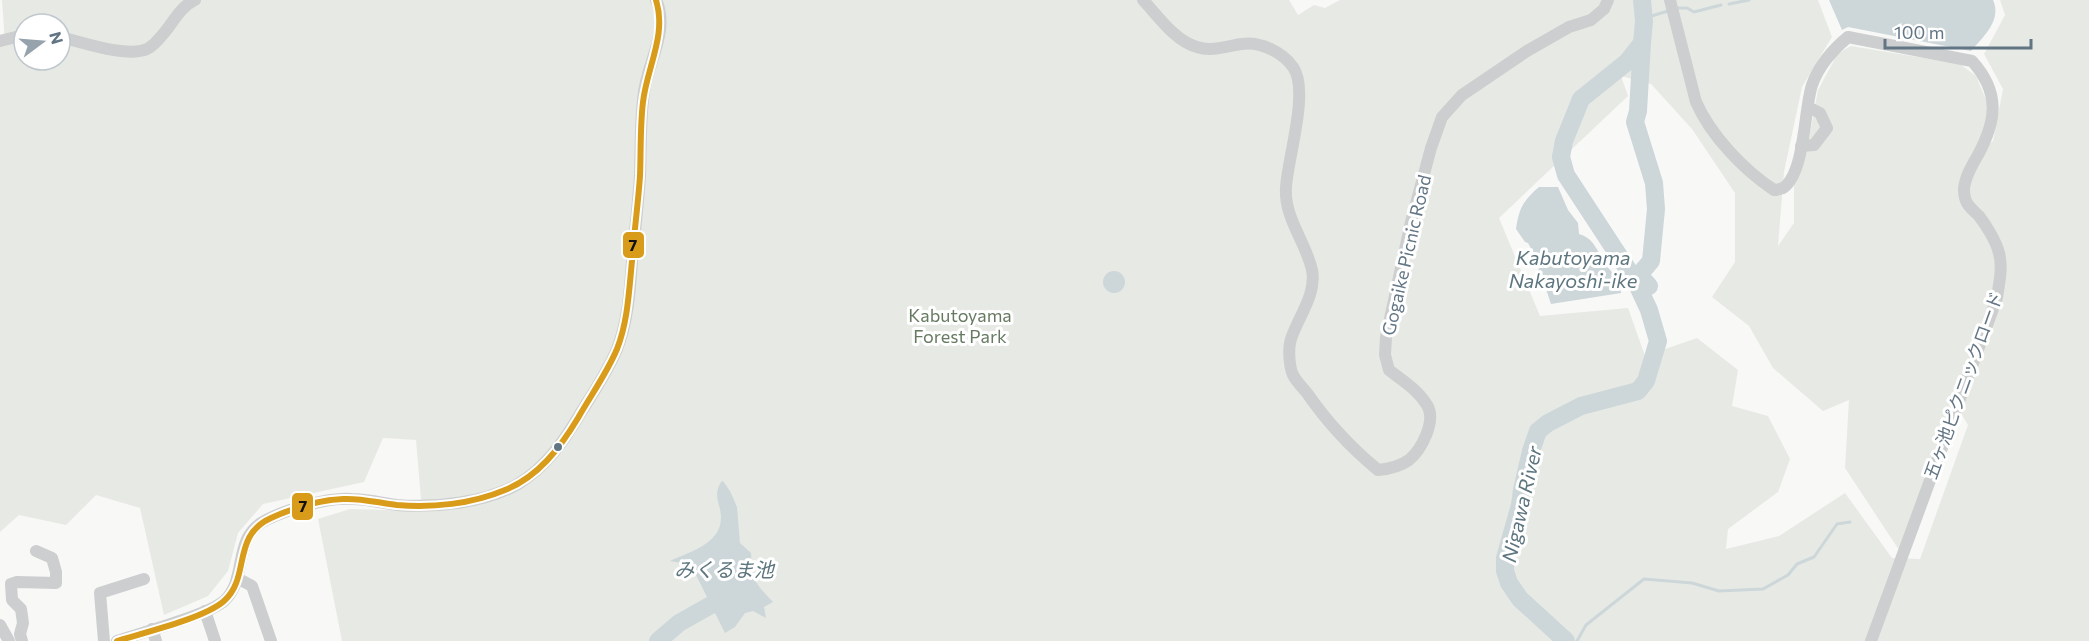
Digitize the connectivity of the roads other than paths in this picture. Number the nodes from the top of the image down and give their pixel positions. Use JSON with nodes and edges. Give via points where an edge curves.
{"nodes":[{"id":1,"x":195,"y":0,"type":"edge"},
{"id":2,"x":656,"y":0,"type":"edge"},
{"id":3,"x":1143,"y":0,"type":"edge"},
{"id":4,"x":1608,"y":0,"type":"edge"},
{"id":5,"x":1670,"y":0,"type":"edge"},
{"id":6,"x":72,"y":40,"type":"edge"},
{"id":7,"x":1808,"y":107,"type":"junction"},
{"id":8,"x":1801,"y":146,"type":"junction"},
{"id":9,"x":36,"y":551,"type":"dead end"},
{"id":10,"x":237,"y":578,"type":"junction"},
{"id":11,"x":144,"y":579,"type":"dead end"},
{"id":12,"x":205,"y":611,"type":"junction"},
{"id":13,"x":0,"y":626,"type":"edge"},
{"id":14,"x":150,"y":636,"type":"edge"},
{"id":15,"x":9,"y":641,"type":"edge"},
{"id":16,"x":22,"y":641,"type":"edge"},
{"id":17,"x":104,"y":641,"type":"edge"},
{"id":18,"x":117,"y":641,"type":"edge"},
{"id":19,"x":215,"y":641,"type":"edge"},
{"id":20,"x":271,"y":641,"type":"edge"},
{"id":21,"x":1871,"y":641,"type":"edge"}],
"edges":[{"from":1,"to":6,"type":"street","via":[[180,10],[164,34],[148,48],[124,51]]},
{"from":2,"to":10,"type":"street","via":[[662,19],[644,90],[628,307],[617,348],[570,430],[532,474],[480,499],[399,505],[341,499],[263,521],[243,547]]},
{"from":3,"to":4,"type":"street","name":"Gogaike Picnic Road","via":[[1181,40],[1197,48],[1257,45],[1283,55],[1295,69],[1299,85],[1297,127],[1286,188],[1287,208],[1312,271],[1312,290],[1290,340],[1292,371],[1324,417],[1378,470],[1392,469],[1408,461],[1419,449],[1430,422],[1429,407],[1389,370],[1385,356],[1411,222],[1442,117],[1461,95],[1527,51],[1569,27],[1591,20]]},
{"from":5,"to":8,"type":"street","name":"五ヶ池ピクニックロード","via":[[1696,102],[1731,153],[1774,190],[1783,188],[1792,178]]},
{"from":7,"to":8,"type":"street","name":"五ヶ池ピクニックロード"},
{"from":7,"to":8,"type":"street","via":[[1820,113],[1827,128],[1814,145]]},
{"from":7,"to":21,"type":"street","name":"五ヶ池ピクニックロード","via":[[1812,85],[1824,63],[1848,37],[1972,62],[1983,73],[1993,103],[1986,140],[1964,189],[1968,208],[1979,216],[1999,251],[1997,298]]},
{"from":9,"to":16,"type":"street","via":[[52,558],[56,583],[11,584],[12,600],[21,609]]},
{"from":10,"to":12,"type":"street","via":[[225,600]]},
{"from":10,"to":20,"type":"street","via":[[252,586]]},
{"from":11,"to":17,"type":"street","via":[[100,593]]},
{"from":12,"to":14,"type":"street"},
{"from":12,"to":19,"type":"street"},
{"from":13,"to":15,"type":"street"},
{"from":14,"to":18,"type":"street"}]}
